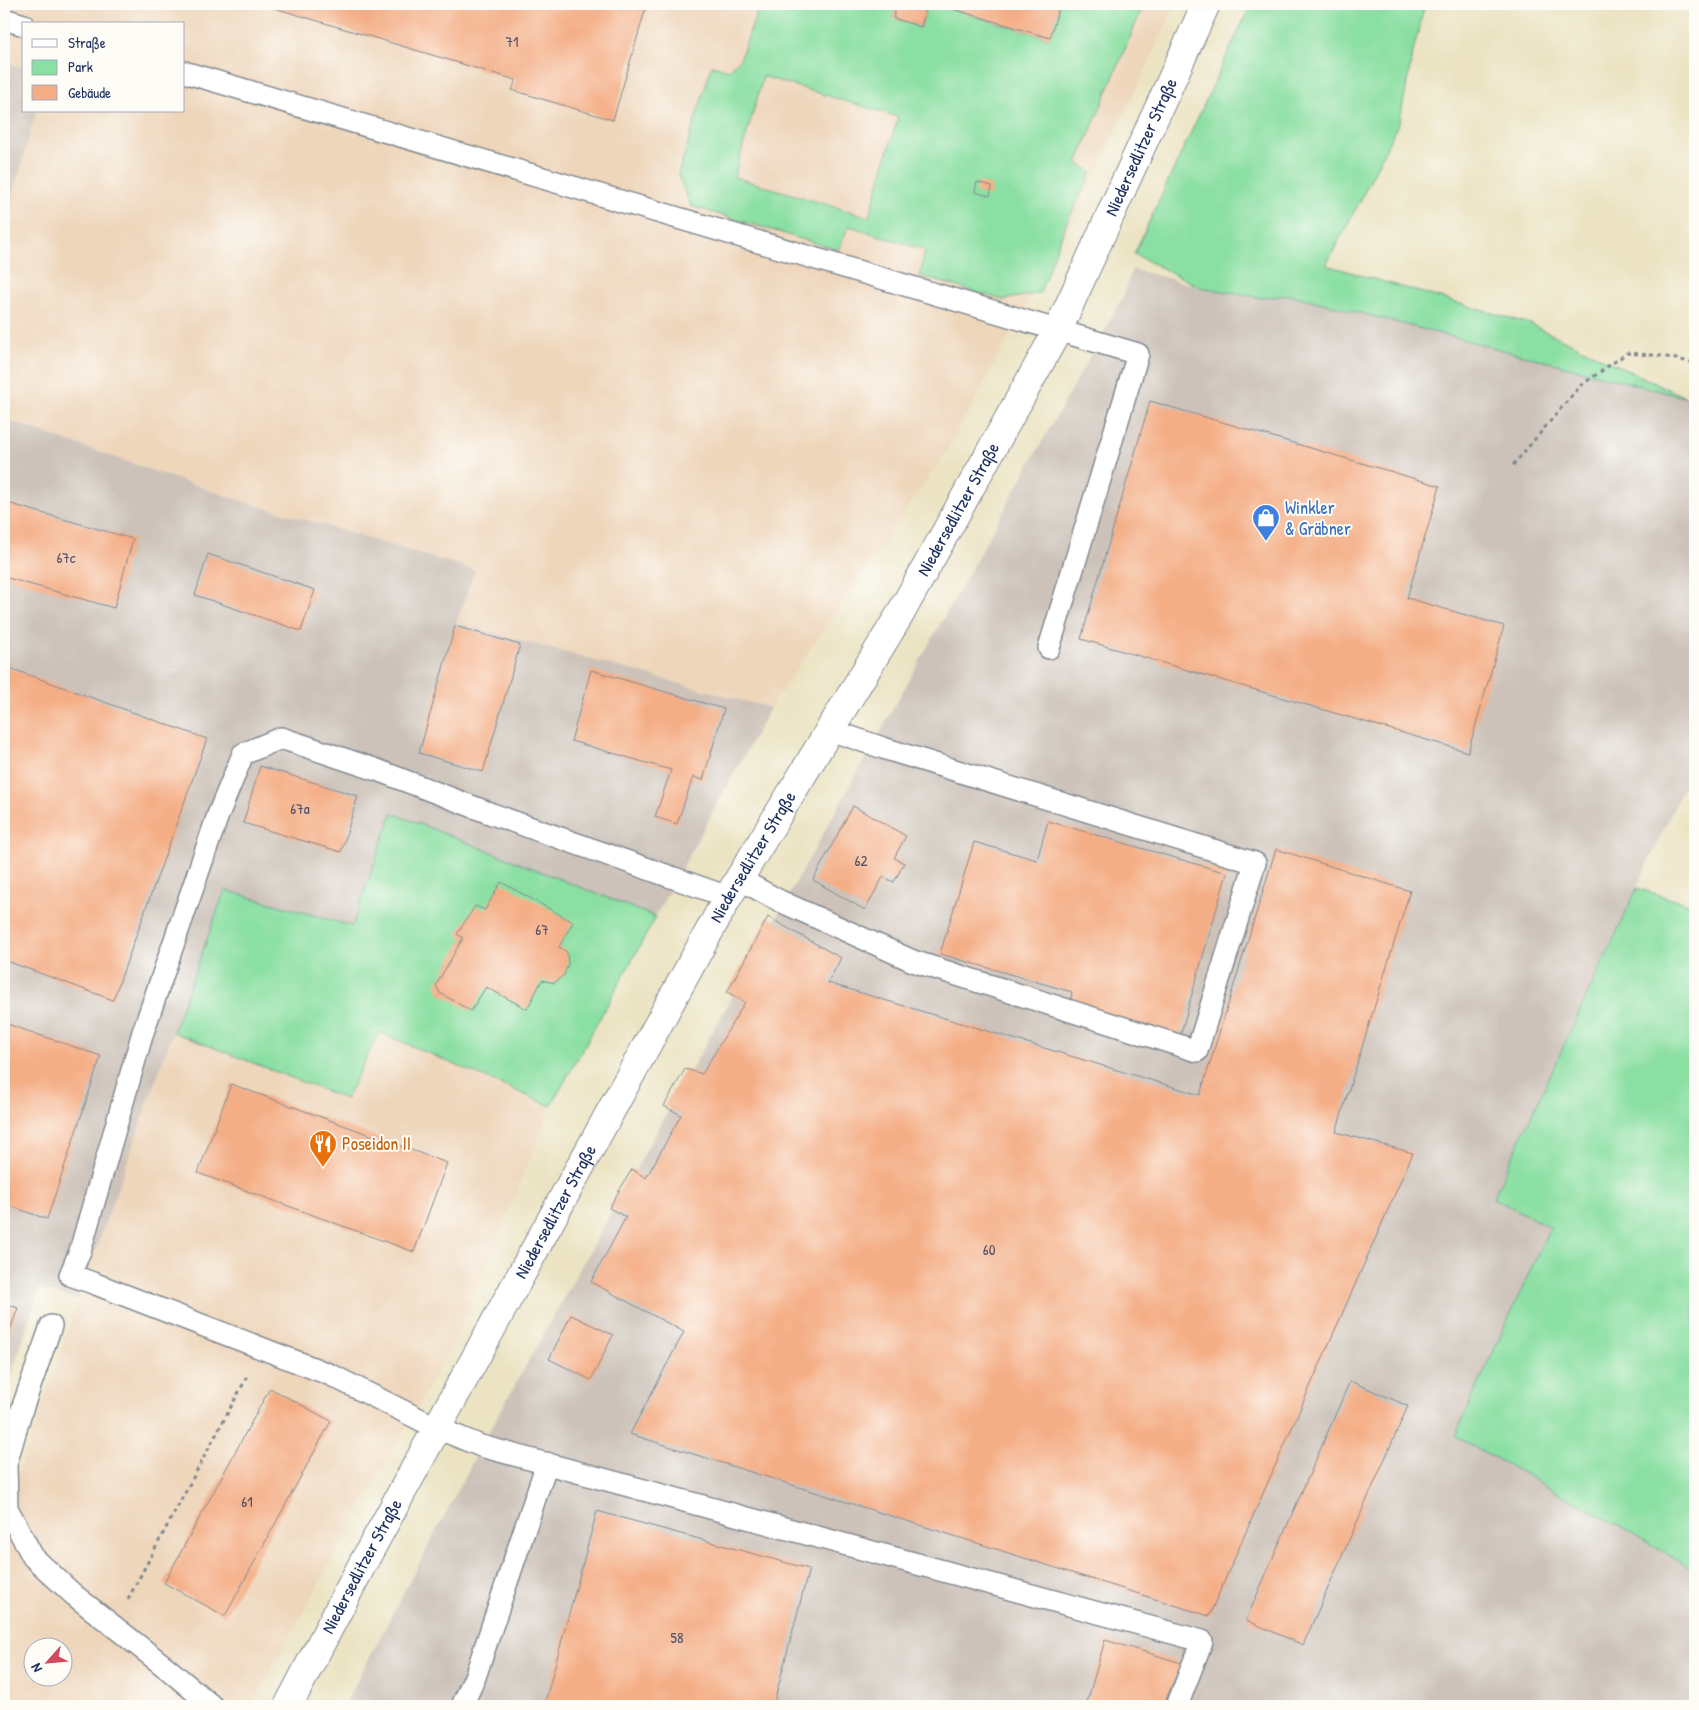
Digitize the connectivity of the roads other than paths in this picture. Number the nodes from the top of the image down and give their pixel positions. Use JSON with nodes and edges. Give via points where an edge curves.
{"nodes":[{"id":1,"x":1206,"y":4,"type":"edge"},
{"id":2,"x":4,"y":19,"type":"edge"},
{"id":3,"x":22,"y":24,"type":"edge"},
{"id":4,"x":185,"y":72,"type":"edge"},
{"id":5,"x":1058,"y":330,"type":"junction"},
{"id":6,"x":1049,"y":648,"type":"dead end"},
{"id":7,"x":830,"y":730,"type":"junction"},
{"id":8,"x":734,"y":888,"type":"junction"},
{"id":9,"x":51,"y":1326,"type":"dead end"},
{"id":10,"x":437,"y":1428,"type":"junction"},
{"id":11,"x":547,"y":1463,"type":"junction"},
{"id":12,"x":5,"y":1487,"type":"edge"},
{"id":13,"x":212,"y":1706,"type":"edge"},
{"id":14,"x":288,"y":1706,"type":"edge"},
{"id":15,"x":462,"y":1706,"type":"edge"},
{"id":16,"x":1177,"y":1706,"type":"edge"}],
"edges":[{"from":1,"to":5,"type":"street","name":"Niedersedlitzer Straße"},
{"from":2,"to":3,"type":"lane"},
{"from":4,"to":5,"type":"lane"},
{"from":5,"to":6,"type":"lane","via":[[1138,354]]},
{"from":5,"to":7,"type":"street","name":"Niedersedlitzer Straße","via":[[900,616]]},
{"from":7,"to":8,"type":"street","name":"Niedersedlitzer Straße"},
{"from":7,"to":8,"type":"lane","via":[[1255,863],[1197,1051],[913,961],[780,901]]},
{"from":8,"to":10,"type":"street","name":"Niedersedlitzer Straße"},
{"from":8,"to":10,"type":"lane","via":[[492,814],[377,770],[280,738],[243,754],[218,815],[143,1032],[80,1251],[70,1275],[331,1375]]},
{"from":9,"to":12,"type":"lane","via":[[6,1464]]},
{"from":10,"to":11,"type":"lane","via":[[481,1446]]},
{"from":10,"to":14,"type":"street","name":"Niedersedlitzer Straße"},
{"from":11,"to":15,"type":"lane","via":[[475,1677]]},
{"from":11,"to":16,"type":"lane","via":[[1202,1641]]},
{"from":12,"to":13,"type":"lane","via":[[7,1508],[33,1557],[74,1595]]}]}
